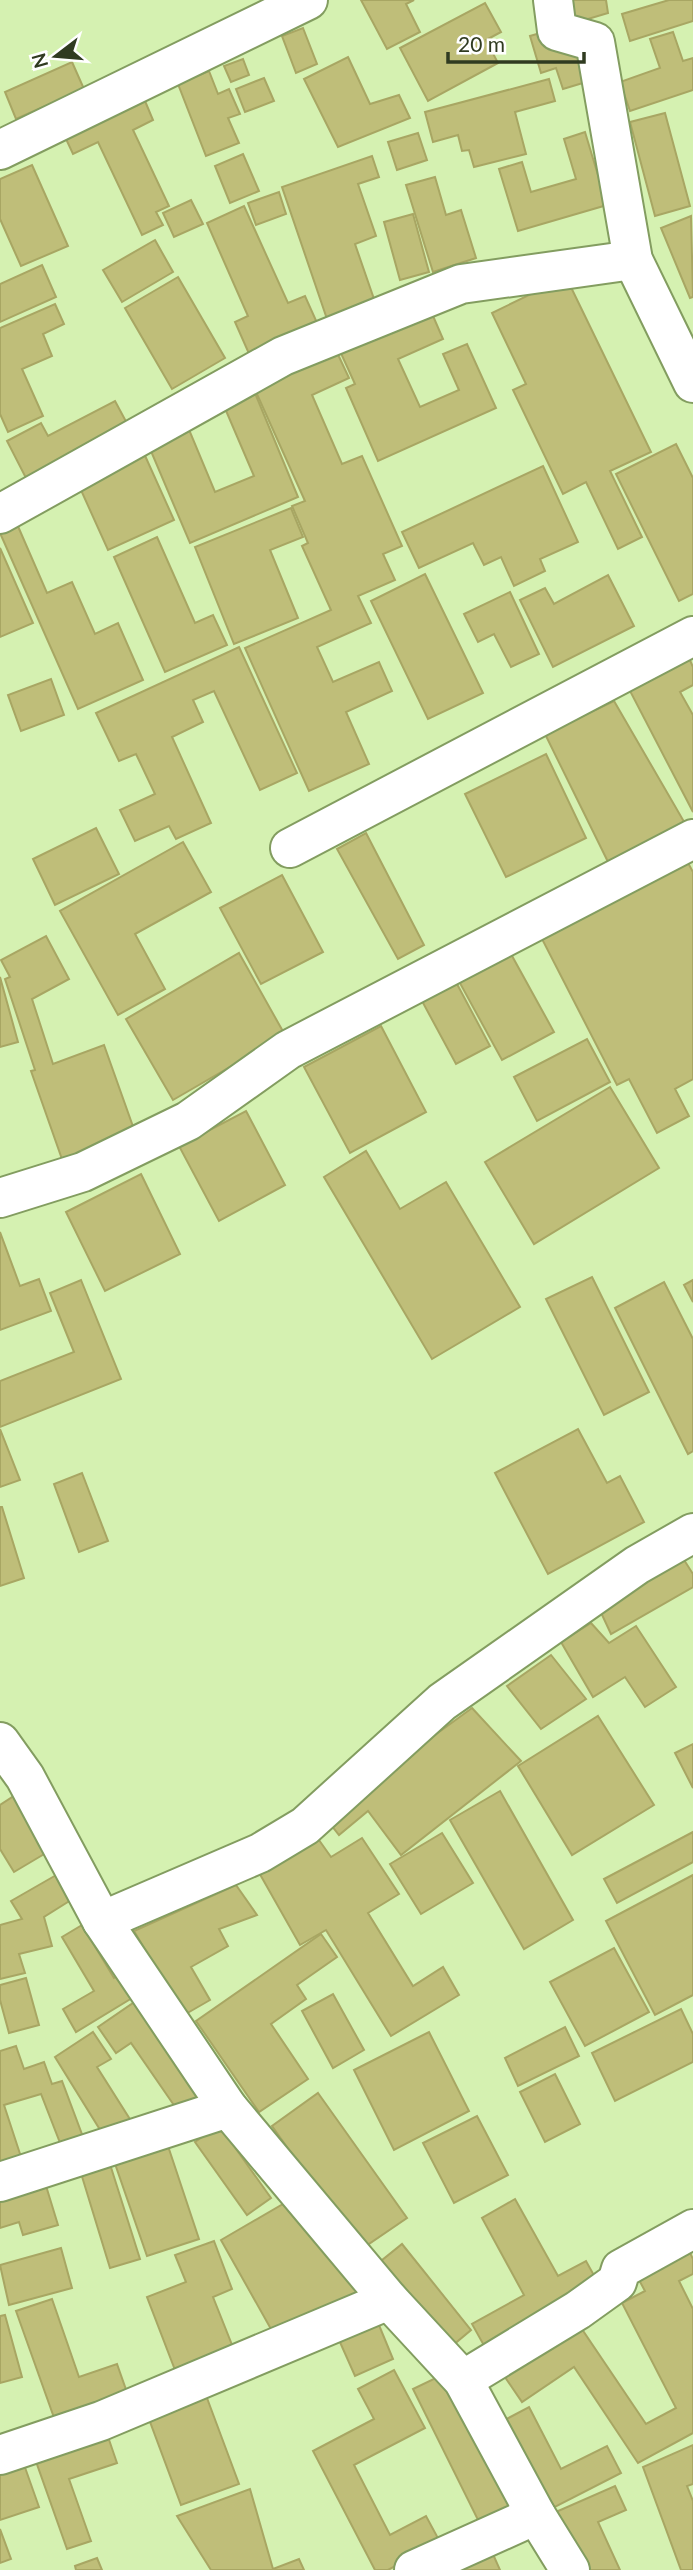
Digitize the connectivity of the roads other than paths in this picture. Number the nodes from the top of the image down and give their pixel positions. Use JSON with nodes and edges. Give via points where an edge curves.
{"nodes":[{"id":1,"x":308,"y":0,"type":"edge"},
{"id":2,"x":553,"y":0,"type":"edge"},
{"id":3,"x":0,"y":150,"type":"edge"},
{"id":4,"x":633,"y":260,"type":"junction"},
{"id":5,"x":693,"y":383,"type":"edge"},
{"id":6,"x":0,"y":514,"type":"edge"},
{"id":7,"x":693,"y":636,"type":"edge"},
{"id":8,"x":693,"y":839,"type":"edge"},
{"id":9,"x":290,"y":848,"type":"dead end"},
{"id":10,"x":0,"y":1198,"type":"edge"},
{"id":11,"x":693,"y":1532,"type":"edge"},
{"id":12,"x":0,"y":1742,"type":"edge"},
{"id":13,"x":102,"y":1921,"type":"junction"},
{"id":14,"x":228,"y":2108,"type":"junction"},
{"id":15,"x":0,"y":2182,"type":"edge"},
{"id":16,"x":693,"y":2229,"type":"edge"},
{"id":17,"x":390,"y":2300,"type":"junction"},
{"id":18,"x":463,"y":2380,"type":"junction"},
{"id":19,"x":0,"y":2455,"type":"edge"},
{"id":20,"x":536,"y":2515,"type":"junction"},
{"id":21,"x":415,"y":2570,"type":"edge"},
{"id":22,"x":570,"y":2570,"type":"edge"}],
"edges":[{"from":1,"to":3,"type":"street"},
{"from":2,"to":4,"type":"street","via":[[557,30],[595,42]]},
{"from":4,"to":5,"type":"street"},
{"from":4,"to":6,"type":"street","via":[[448,289],[283,356]]},
{"from":7,"to":9,"type":"street"},
{"from":8,"to":10,"type":"street","via":[[288,1050],[188,1121],[83,1172]]},
{"from":11,"to":13,"type":"street","via":[[637,1565],[442,1702],[305,1826],[260,1853]]},
{"from":12,"to":13,"type":"street","via":[[25,1777]]},
{"from":13,"to":14,"type":"street"},
{"from":14,"to":15,"type":"street"},
{"from":14,"to":17,"type":"street"},
{"from":16,"to":18,"type":"street","via":[[621,2269],[617,2282],[578,2310]]},
{"from":17,"to":18,"type":"street"},
{"from":17,"to":19,"type":"street","via":[[100,2421]]},
{"from":18,"to":20,"type":"street"},
{"from":20,"to":21,"type":"street"},
{"from":20,"to":22,"type":"street"}]}
